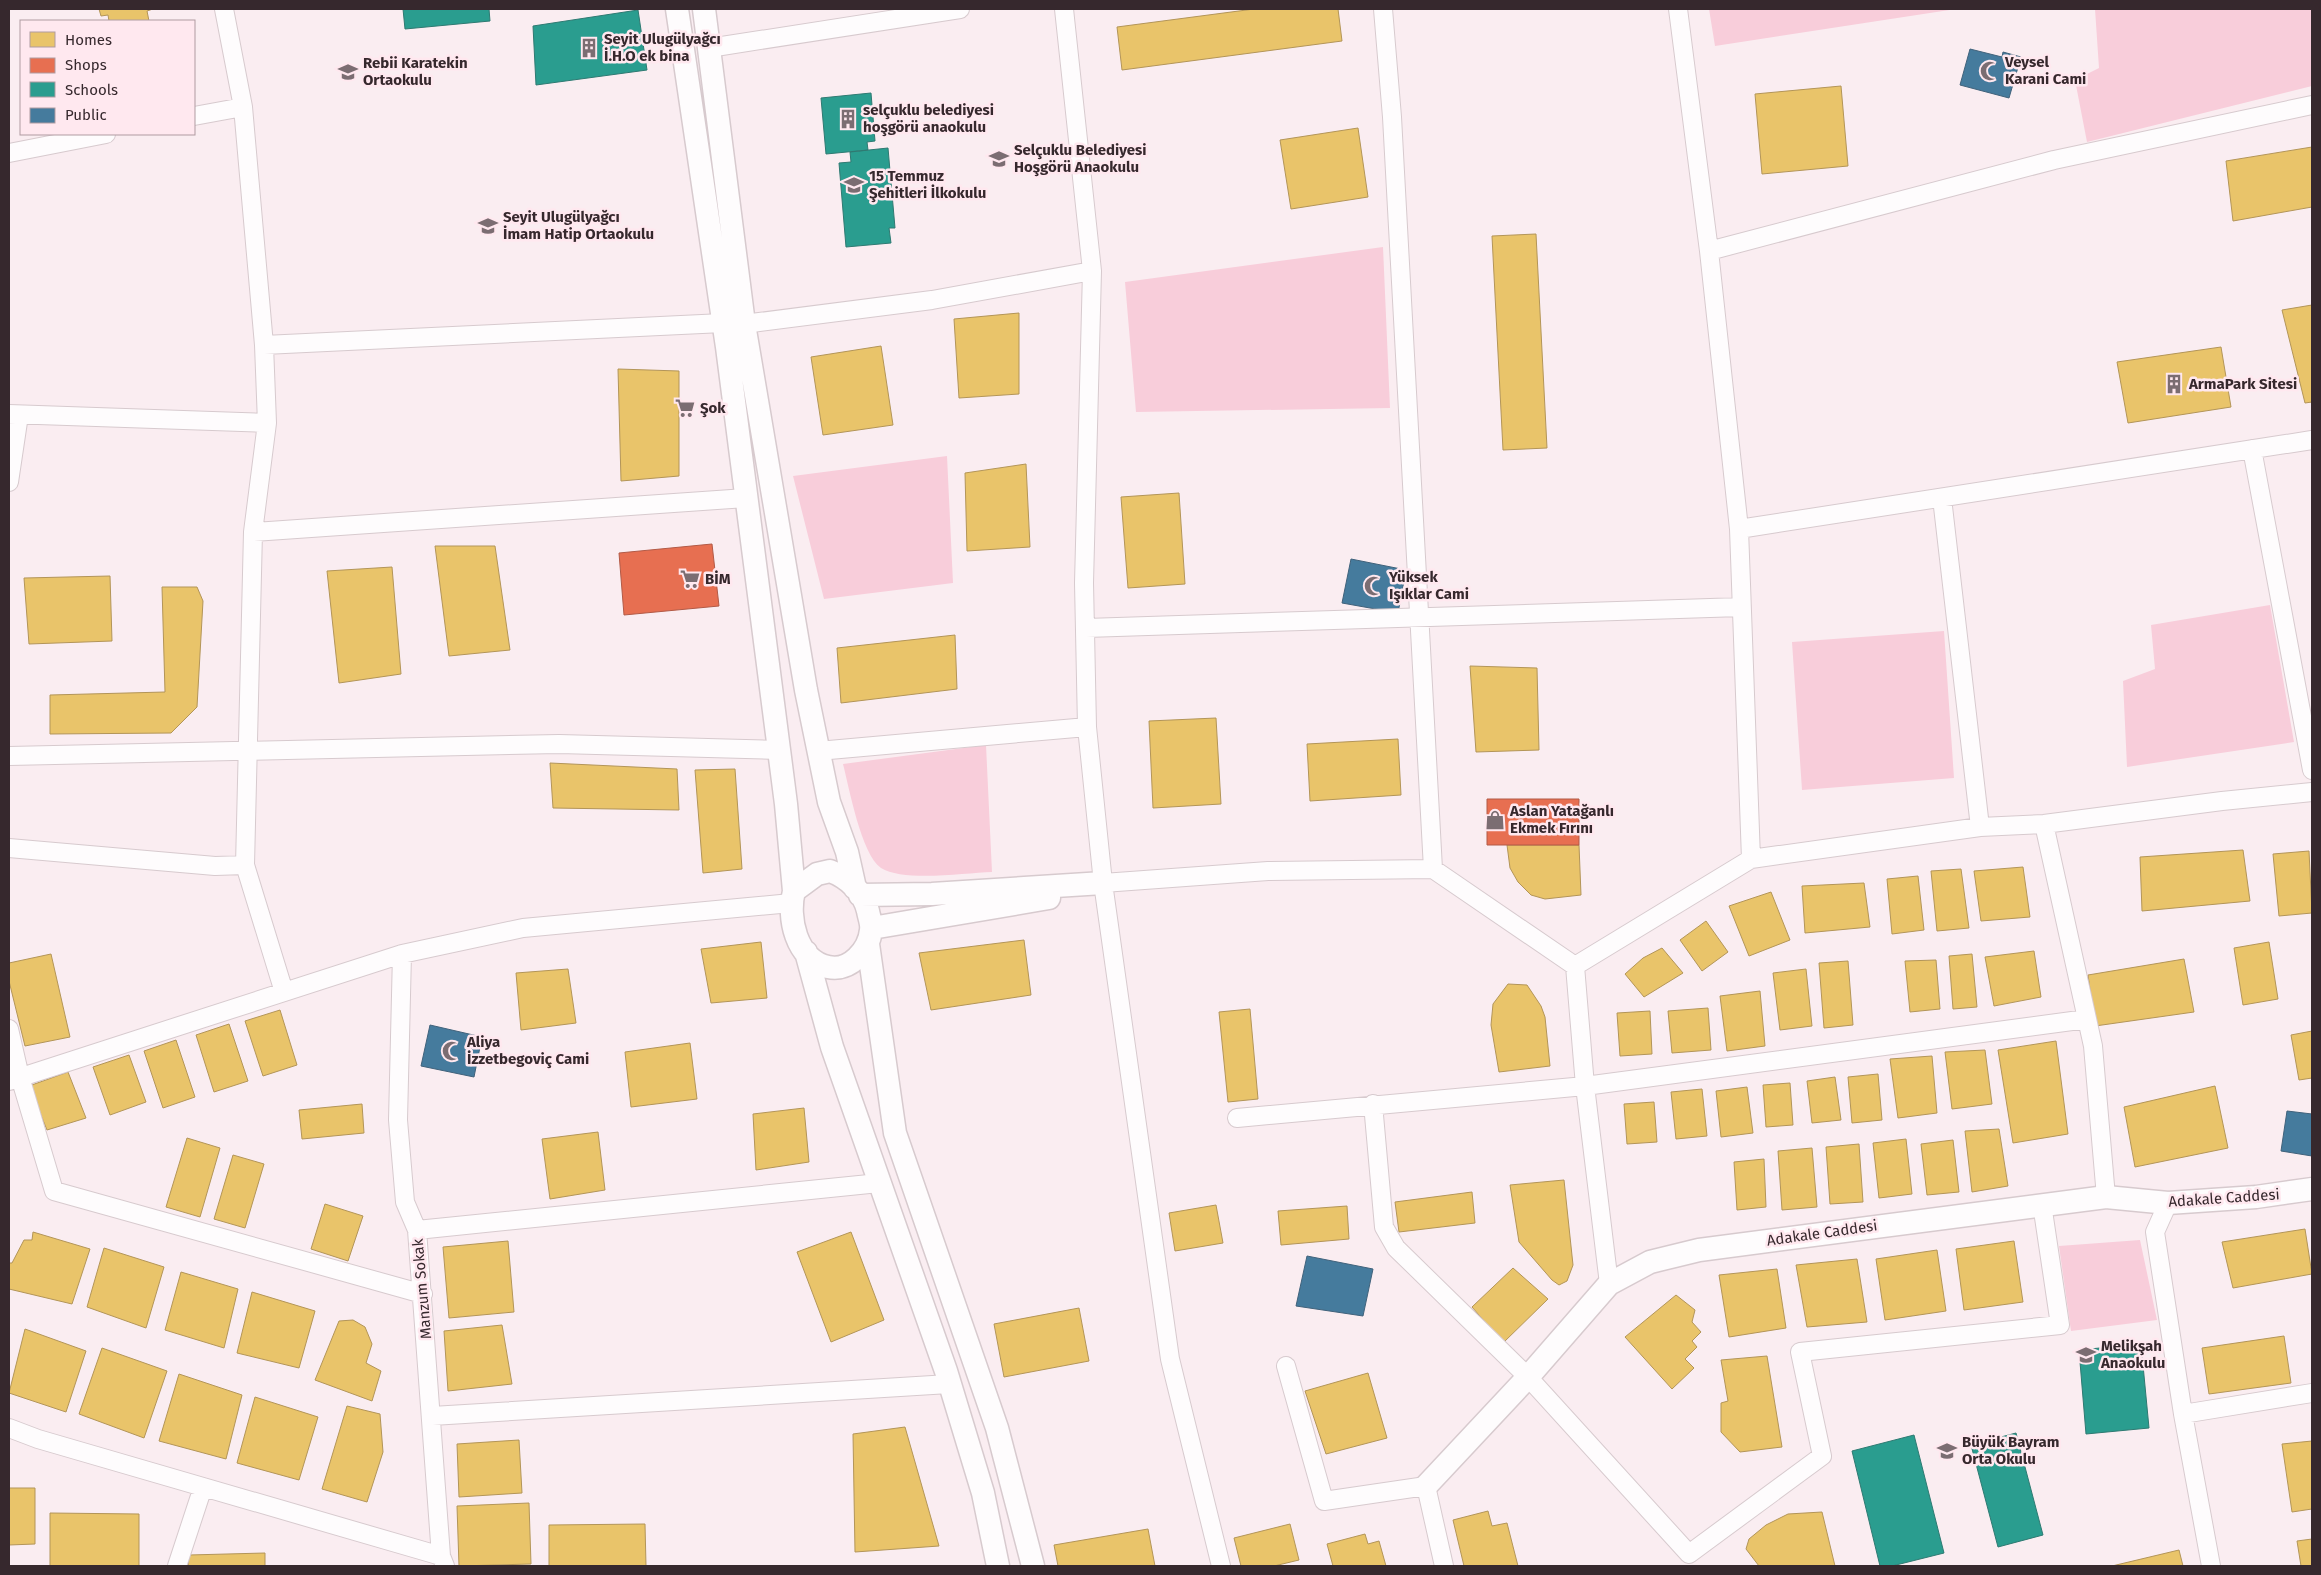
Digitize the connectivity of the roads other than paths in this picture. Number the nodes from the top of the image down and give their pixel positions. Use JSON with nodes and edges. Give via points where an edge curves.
{"nodes":[{"id":1,"x":224,"y":9,"type":"edge"},
{"id":2,"x":677,"y":9,"type":"edge"},
{"id":3,"x":704,"y":9,"type":"edge"},
{"id":4,"x":960,"y":9,"type":"edge"},
{"id":5,"x":1064,"y":9,"type":"edge"},
{"id":6,"x":1383,"y":9,"type":"edge"},
{"id":7,"x":1678,"y":9,"type":"edge"},
{"id":8,"x":709,"y":48,"type":"junction"},
{"id":9,"x":2312,"y":105,"type":"edge"},
{"id":10,"x":243,"y":107,"type":"junction"},
{"id":11,"x":195,"y":116,"type":"edge"},
{"id":12,"x":101,"y":135,"type":"edge"},
{"id":13,"x":9,"y":153,"type":"edge"},
{"id":14,"x":1709,"y":251,"type":"junction"},
{"id":15,"x":1092,"y":271,"type":"junction"},
{"id":16,"x":734,"y":324,"type":"junction"},
{"id":17,"x":264,"y":345,"type":"junction"},
{"id":18,"x":14,"y":414,"type":"edge"},
{"id":19,"x":267,"y":422,"type":"junction"},
{"id":20,"x":2312,"y":440,"type":"edge"},
{"id":21,"x":2252,"y":449,"type":"junction"},
{"id":22,"x":9,"y":482,"type":"edge"},
{"id":23,"x":746,"y":498,"type":"junction"},
{"id":24,"x":1942,"y":498,"type":"junction"},
{"id":25,"x":1739,"y":528,"type":"junction"},
{"id":26,"x":253,"y":532,"type":"junction"},
{"id":27,"x":1741,"y":607,"type":"junction"},
{"id":28,"x":1420,"y":618,"type":"junction"},
{"id":29,"x":1086,"y":628,"type":"junction"},
{"id":30,"x":1087,"y":727,"type":"junction"},
{"id":31,"x":248,"y":750,"type":"junction"},
{"id":32,"x":779,"y":750,"type":"junction"},
{"id":33,"x":818,"y":751,"type":"junction"},
{"id":34,"x":9,"y":756,"type":"edge"},
{"id":35,"x":2312,"y":770,"type":"edge"},
{"id":36,"x":2312,"y":792,"type":"edge"},
{"id":37,"x":2044,"y":824,"type":"junction"},
{"id":38,"x":1980,"y":827,"type":"junction"},
{"id":39,"x":9,"y":848,"type":"edge"},
{"id":40,"x":1751,"y":859,"type":"junction"},
{"id":41,"x":245,"y":865,"type":"junction"},
{"id":42,"x":1433,"y":869,"type":"junction"},
{"id":43,"x":1103,"y":883,"type":"junction"},
{"id":44,"x":858,"y":891,"type":"junction"},
{"id":45,"x":793,"y":897,"type":"junction"},
{"id":46,"x":870,"y":936,"type":"junction"},
{"id":47,"x":806,"y":952,"type":"junction"},
{"id":48,"x":402,"y":954,"type":"junction"},
{"id":49,"x":1575,"y":966,"type":"junction"},
{"id":50,"x":284,"y":992,"type":"junction"},
{"id":51,"x":2087,"y":1019,"type":"junction"},
{"id":52,"x":9,"y":1029,"type":"edge"},
{"id":53,"x":15,"y":1079,"type":"edge"},
{"id":54,"x":1585,"y":1086,"type":"junction"},
{"id":55,"x":1373,"y":1104,"type":"junction"},
{"id":56,"x":1237,"y":1118,"type":"dead end"},
{"id":57,"x":879,"y":1183,"type":"junction"},
{"id":58,"x":2312,"y":1189,"type":"edge"},
{"id":59,"x":2106,"y":1196,"type":"junction"},
{"id":60,"x":2168,"y":1203,"type":"junction"},
{"id":61,"x":2042,"y":1204,"type":"junction"},
{"id":62,"x":417,"y":1230,"type":"junction"},
{"id":63,"x":1609,"y":1284,"type":"junction"},
{"id":64,"x":423,"y":1294,"type":"junction"},
{"id":65,"x":1286,"y":1366,"type":"dead end"},
{"id":66,"x":1528,"y":1377,"type":"junction"},
{"id":67,"x":949,"y":1384,"type":"junction"},
{"id":68,"x":2312,"y":1393,"type":"edge"},
{"id":69,"x":2183,"y":1414,"type":"junction"},
{"id":70,"x":432,"y":1416,"type":"junction"},
{"id":71,"x":9,"y":1428,"type":"edge"},
{"id":72,"x":1426,"y":1486,"type":"junction"},
{"id":73,"x":203,"y":1487,"type":"junction"},
{"id":74,"x":1687,"y":1560,"type":"edge"},
{"id":75,"x":443,"y":1561,"type":"edge"},
{"id":76,"x":177,"y":1566,"type":"edge"},
{"id":77,"x":998,"y":1566,"type":"edge"},
{"id":78,"x":1033,"y":1566,"type":"edge"},
{"id":79,"x":1221,"y":1566,"type":"edge"},
{"id":80,"x":1444,"y":1566,"type":"edge"},
{"id":81,"x":2211,"y":1566,"type":"edge"}],
"edges":[{"from":1,"to":10,"type":"street"},
{"from":2,"to":16,"type":"street"},
{"from":3,"to":8,"type":"street"},
{"from":4,"to":8,"type":"street"},
{"from":5,"to":15,"type":"street"},
{"from":6,"to":28,"type":"street"},
{"from":7,"to":14,"type":"street"},
{"from":8,"to":16,"type":"street"},
{"from":9,"to":14,"type":"street","via":[[2054,160]]},
{"from":10,"to":11,"type":"street"},
{"from":10,"to":17,"type":"street"},
{"from":12,"to":13,"type":"street"},
{"from":14,"to":25,"type":"street"},
{"from":15,"to":16,"type":"street","via":[[932,300]]},
{"from":15,"to":29,"type":"street"},
{"from":16,"to":17,"type":"street"},
{"from":16,"to":23,"type":"street"},
{"from":16,"to":33,"type":"street"},
{"from":17,"to":19,"type":"street"},
{"from":18,"to":19,"type":"street"},
{"from":18,"to":22,"type":"street"},
{"from":19,"to":26,"type":"street"},
{"from":20,"to":21,"type":"street"},
{"from":21,"to":24,"type":"street"},
{"from":21,"to":35,"type":"street"},
{"from":23,"to":26,"type":"street"},
{"from":23,"to":32,"type":"street"},
{"from":24,"to":25,"type":"street"},
{"from":24,"to":38,"type":"street"},
{"from":25,"to":27,"type":"street"},
{"from":26,"to":31,"type":"street"},
{"from":27,"to":28,"type":"street"},
{"from":27,"to":40,"type":"street"},
{"from":28,"to":29,"type":"street"},
{"from":28,"to":42,"type":"street"},
{"from":29,"to":30,"type":"street"},
{"from":30,"to":33,"type":"street"},
{"from":30,"to":43,"type":"street"},
{"from":31,"to":32,"type":"street","via":[[559,744]]},
{"from":31,"to":34,"type":"street"},
{"from":31,"to":41,"type":"street"},
{"from":32,"to":45,"type":"street"},
{"from":33,"to":44,"type":"street","via":[[829,802]]},
{"from":36,"to":37,"type":"street"},
{"from":37,"to":38,"type":"street"},
{"from":37,"to":51,"type":"street"},
{"from":38,"to":40,"type":"street"},
{"from":39,"to":41,"type":"street","via":[[215,866]]},
{"from":40,"to":49,"type":"street"},
{"from":41,"to":50,"type":"street"},
{"from":42,"to":43,"type":"street","via":[[1268,872]]},
{"from":42,"to":49,"type":"street"},
{"from":43,"to":44,"type":"street","via":[[932,894]]},
{"from":43,"to":46,"type":"street"},
{"from":43,"to":79,"type":"street","via":[[1170,1359]]},
{"from":44,"to":45,"type":"street","via":[[843,876],[830,871],[817,874]]},
{"from":44,"to":46,"type":"street","via":[[867,906]]},
{"from":45,"to":47,"type":"street","via":[[794,929]]},
{"from":45,"to":48,"type":"street","via":[[523,928]]},
{"from":46,"to":47,"type":"street","via":[[855,960],[842,968],[827,967]]},
{"from":46,"to":78,"type":"street","via":[[895,1133],[997,1428]]},
{"from":47,"to":57,"type":"street","via":[[832,1047]]},
{"from":48,"to":50,"type":"street"},
{"from":48,"to":62,"type":"street","name":"Manzum Sokak","via":[[398,1120],[405,1202]]},
{"from":49,"to":54,"type":"street"},
{"from":50,"to":53,"type":"street"},
{"from":51,"to":54,"type":"street"},
{"from":51,"to":59,"type":"street","via":[[2093,1046]]},
{"from":52,"to":53,"type":"street"},
{"from":53,"to":64,"type":"street","via":[[54,1191]]},
{"from":54,"to":55,"type":"street"},
{"from":54,"to":63,"type":"street"},
{"from":55,"to":56,"type":"street"},
{"from":55,"to":66,"type":"street","via":[[1384,1226],[1396,1248]]},
{"from":57,"to":62,"type":"street"},
{"from":57,"to":67,"type":"street"},
{"from":58,"to":60,"type":"street","name":"Adakale Caddesi","via":[[2256,1198]]},
{"from":59,"to":60,"type":"street","name":"Adakale Caddesi"},
{"from":59,"to":61,"type":"street","name":"Adakale Caddesi"},
{"from":60,"to":69,"type":"street","via":[[2155,1232]]},
{"from":61,"to":63,"type":"street","name":"Adakale Caddesi","via":[[1699,1250],[1650,1262]]},
{"from":61,"to":74,"type":"street","via":[[2060,1325],[1800,1352],[1822,1456]]},
{"from":62,"to":64,"type":"street","name":"Manzum Sokak"},
{"from":63,"to":66,"type":"street","name":"Adakale Caddesi"},
{"from":64,"to":70,"type":"street","name":"Manzum Sokak"},
{"from":65,"to":72,"type":"street","via":[[1324,1502]]},
{"from":66,"to":72,"type":"street","name":"Adakale Caddesi"},
{"from":66,"to":74,"type":"street"},
{"from":67,"to":70,"type":"street"},
{"from":67,"to":77,"type":"street","via":[[982,1493]]},
{"from":68,"to":69,"type":"street"},
{"from":69,"to":81,"type":"street"},
{"from":70,"to":75,"type":"street","name":"Manzum Sokak"},
{"from":71,"to":73,"type":"street"},
{"from":72,"to":80,"type":"street"},
{"from":73,"to":75,"type":"street"},
{"from":73,"to":76,"type":"street"}]}
